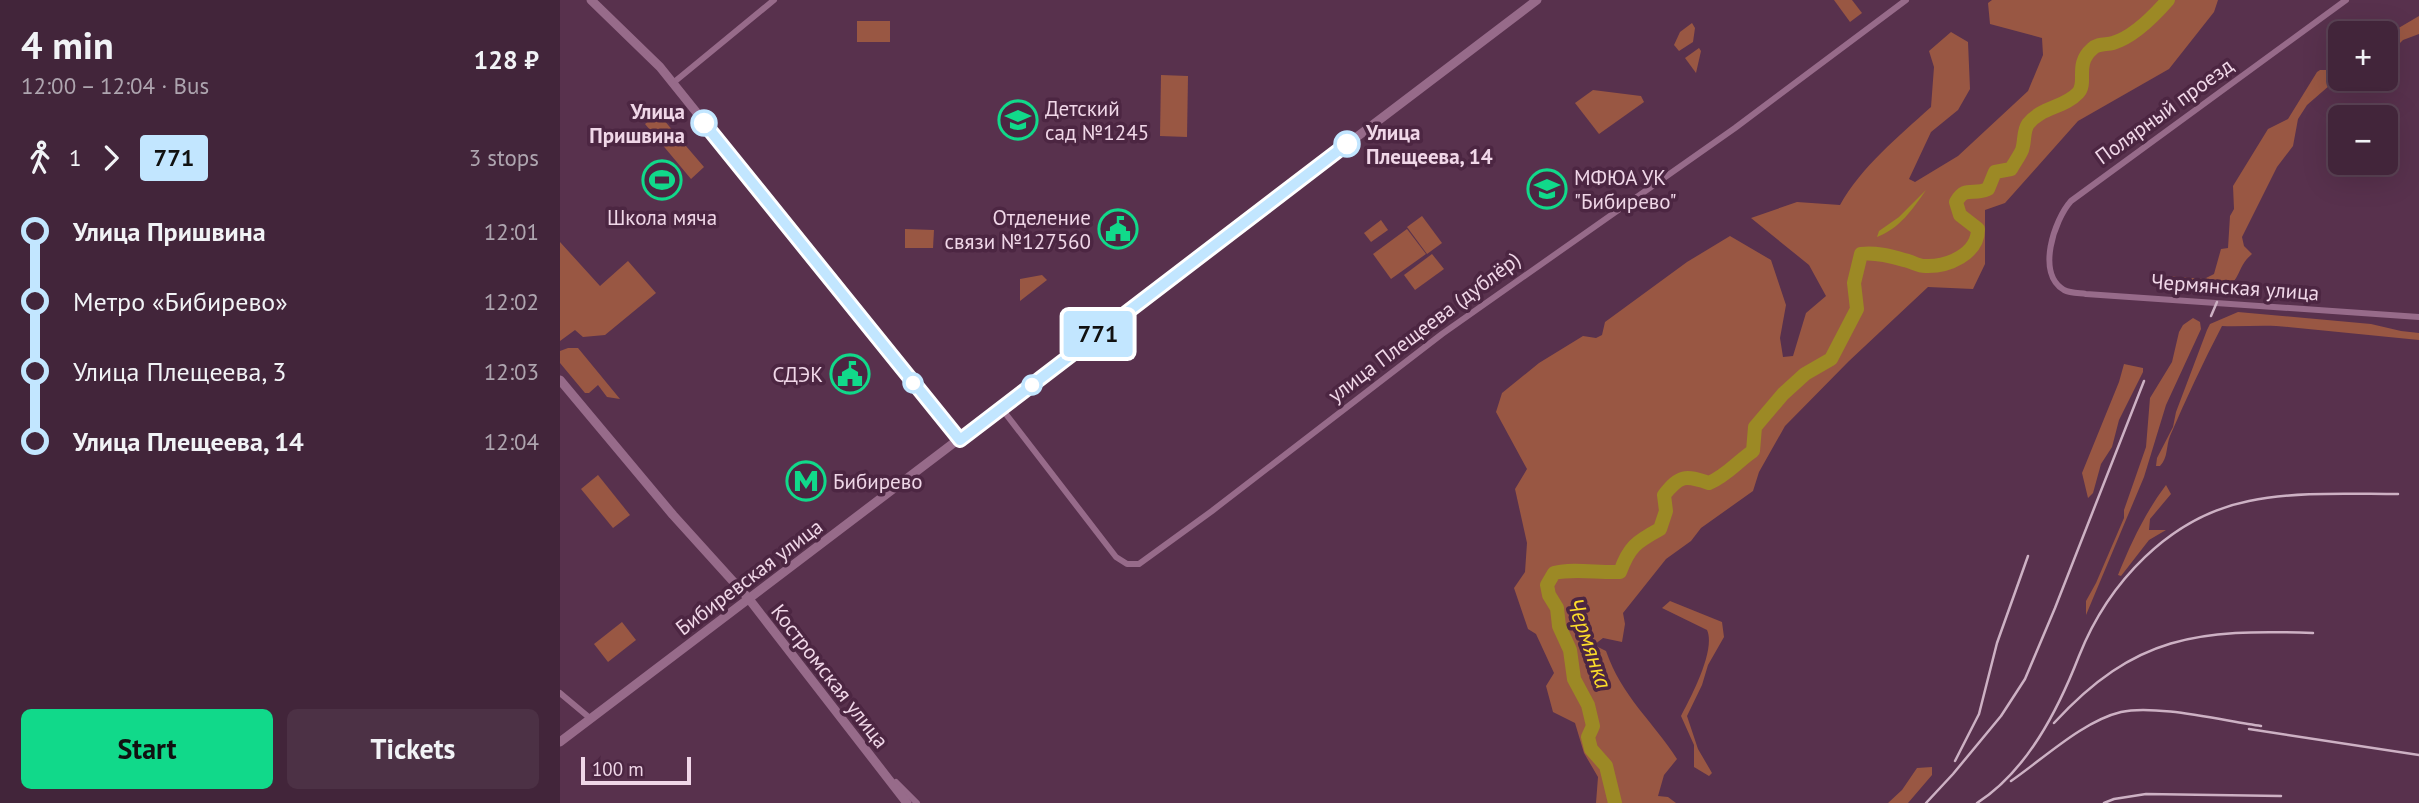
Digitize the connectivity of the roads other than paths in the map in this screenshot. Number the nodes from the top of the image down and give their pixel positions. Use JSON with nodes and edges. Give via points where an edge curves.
{"nodes":[{"id":1,"x":592,"y":0,"type":"edge"},
{"id":2,"x":774,"y":0,"type":"edge"},
{"id":3,"x":1537,"y":0,"type":"edge"},
{"id":4,"x":1906,"y":0,"type":"edge"},
{"id":5,"x":2346,"y":0,"type":"edge"},
{"id":6,"x":673,"y":83,"type":"junction"},
{"id":7,"x":2053,"y":281,"type":"joint"},
{"id":8,"x":2419,"y":317,"type":"edge"},
{"id":9,"x":560,"y":380,"type":"edge"},
{"id":10,"x":1002,"y":409,"type":"junction"},
{"id":11,"x":960,"y":440,"type":"junction"},
{"id":12,"x":749,"y":599,"type":"junction"},
{"id":13,"x":560,"y":693,"type":"edge"},
{"id":14,"x":591,"y":719,"type":"junction"},
{"id":15,"x":560,"y":742,"type":"edge"},
{"id":16,"x":867,"y":754,"type":"junction"},
{"id":17,"x":884,"y":774,"type":"junction"},
{"id":18,"x":901,"y":803,"type":"edge"},
{"id":19,"x":907,"y":803,"type":"edge"},
{"id":20,"x":917,"y":803,"type":"edge"}],
"edges":[{"from":1,"to":6,"type":"main road"},
{"from":2,"to":6,"type":"street"},
{"from":3,"to":10,"type":"main road","name":"Бибиревская улица"},
{"from":4,"to":10,"type":"street","name":"улица Плещеева (дублёр)","via":[[1735,128],[1432,341],[1139,564],[1116,557]]},
{"from":5,"to":7,"type":"street","name":"Полярный проезд","via":[[2071,201],[2054,233],[2050,253]]},
{"from":6,"to":11,"type":"main road"},
{"from":7,"to":8,"type":"street","name":"Чермянская улица","via":[[2066,291],[2086,294]]},
{"from":9,"to":12,"type":"main road","name":"Костромская улица"},
{"from":10,"to":11,"type":"main road","name":"Бибиревская улица"},
{"from":11,"to":12,"type":"main road","name":"Бибиревская улица"},
{"from":12,"to":14,"type":"main road","name":"Бибиревская улица"},
{"from":12,"to":16,"type":"main road","name":"Костромская улица"},
{"from":13,"to":14,"type":"street"},
{"from":14,"to":15,"type":"main road","name":"Бибиревская улица"},
{"from":16,"to":17,"type":"main road","name":"Костромская улица"},
{"from":16,"to":20,"type":"street"},
{"from":17,"to":18,"type":"street"},
{"from":17,"to":19,"type":"main road","name":"Костромская улица"}]}
